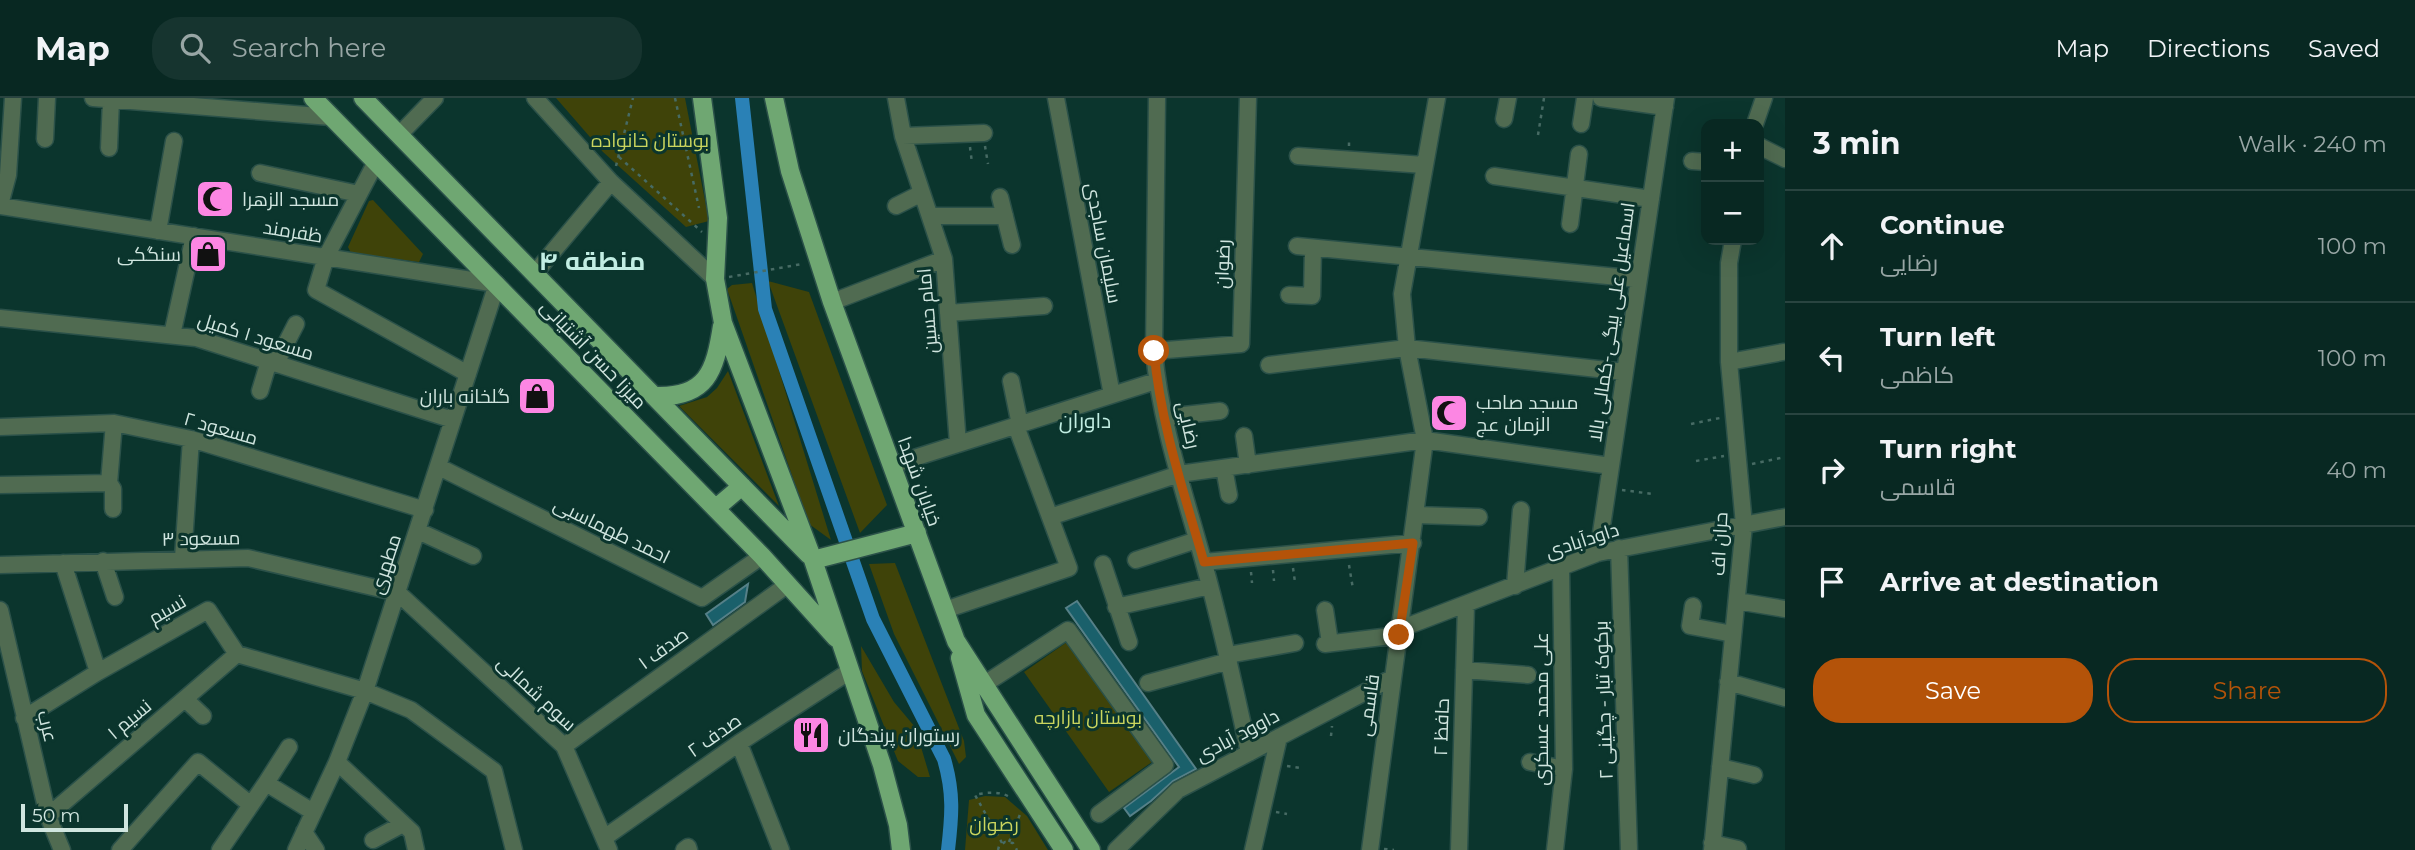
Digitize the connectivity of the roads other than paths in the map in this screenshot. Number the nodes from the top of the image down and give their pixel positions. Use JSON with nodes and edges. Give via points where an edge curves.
{"nodes":[{"id":1,"x":13,"y":98,"type":"edge"},
{"id":2,"x":47,"y":98,"type":"edge"},
{"id":3,"x":93,"y":98,"type":"edge"},
{"id":4,"x":313,"y":98,"type":"edge"},
{"id":5,"x":363,"y":98,"type":"edge"},
{"id":6,"x":435,"y":98,"type":"edge"},
{"id":7,"x":535,"y":98,"type":"edge"},
{"id":8,"x":702,"y":98,"type":"edge"},
{"id":9,"x":774,"y":98,"type":"edge"},
{"id":10,"x":896,"y":98,"type":"edge"},
{"id":11,"x":1056,"y":98,"type":"edge"},
{"id":12,"x":1157,"y":98,"type":"edge"},
{"id":13,"x":1248,"y":98,"type":"edge"},
{"id":14,"x":1437,"y":98,"type":"edge"},
{"id":15,"x":1508,"y":98,"type":"edge"},
{"id":16,"x":1585,"y":98,"type":"edge"},
{"id":17,"x":1601,"y":98,"type":"edge"},
{"id":18,"x":1763,"y":98,"type":"edge"},
{"id":19,"x":111,"y":99,"type":"edge"},
{"id":20,"x":141,"y":100,"type":"edge"},
{"id":21,"x":1665,"y":102,"type":"edge"},
{"id":22,"x":331,"y":117,"type":"junction"},
{"id":23,"x":1504,"y":119,"type":"dead end"},
{"id":24,"x":1757,"y":119,"type":"edge"},
{"id":25,"x":1581,"y":124,"type":"dead end"},
{"id":26,"x":984,"y":133,"type":"dead end"},
{"id":27,"x":399,"y":135,"type":"junction"},
{"id":28,"x":903,"y":136,"type":"junction"},
{"id":29,"x":45,"y":139,"type":"dead end"},
{"id":30,"x":174,"y":141,"type":"dead end"},
{"id":31,"x":109,"y":148,"type":"dead end"},
{"id":32,"x":1764,"y":148,"type":"edge"},
{"id":33,"x":1579,"y":154,"type":"dead end"},
{"id":34,"x":1298,"y":156,"type":"dead end"},
{"id":35,"x":1785,"y":159,"type":"edge"},
{"id":36,"x":376,"y":162,"type":"junction"},
{"id":37,"x":1424,"y":165,"type":"junction"},
{"id":38,"x":260,"y":173,"type":"dead end"},
{"id":39,"x":1494,"y":176,"type":"dead end"},
{"id":40,"x":611,"y":182,"type":"junction"},
{"id":41,"x":1575,"y":188,"type":"junction"},
{"id":42,"x":922,"y":193,"type":"junction"},
{"id":43,"x":359,"y":194,"type":"junction"},
{"id":44,"x":1000,"y":197,"type":"dead end"},
{"id":45,"x":1651,"y":199,"type":"junction"},
{"id":46,"x":0,"y":206,"type":"edge"},
{"id":47,"x":895,"y":206,"type":"dead end"},
{"id":48,"x":930,"y":216,"type":"junction"},
{"id":49,"x":1005,"y":216,"type":"junction"},
{"id":50,"x":1570,"y":224,"type":"dead end"},
{"id":51,"x":158,"y":231,"type":"junction"},
{"id":52,"x":194,"y":236,"type":"junction"},
{"id":53,"x":1012,"y":245,"type":"dead end"},
{"id":54,"x":1732,"y":245,"type":"edge"},
{"id":55,"x":1408,"y":256,"type":"junction"},
{"id":56,"x":326,"y":257,"type":"junction"},
{"id":57,"x":944,"y":259,"type":"junction"},
{"id":58,"x":535,"y":273,"type":"junction"},
{"id":59,"x":715,"y":279,"type":"junction"},
{"id":60,"x":1639,"y":279,"type":"junction"},
{"id":61,"x":496,"y":284,"type":"junction"},
{"id":62,"x":1289,"y":295,"type":"dead end"},
{"id":63,"x":832,"y":302,"type":"junction"},
{"id":64,"x":1044,"y":306,"type":"dead end"},
{"id":65,"x":948,"y":313,"type":"junction"},
{"id":66,"x":0,"y":318,"type":"edge"},
{"id":67,"x":723,"y":323,"type":"junction"},
{"id":68,"x":296,"y":324,"type":"dead end"},
{"id":69,"x":172,"y":335,"type":"junction"},
{"id":70,"x":1407,"y":348,"type":"junction"},
{"id":71,"x":1154,"y":351,"type":"junction"},
{"id":72,"x":1783,"y":352,"type":"dead end"},
{"id":73,"x":272,"y":362,"type":"junction"},
{"id":74,"x":1729,"y":362,"type":"junction"},
{"id":75,"x":1269,"y":365,"type":"dead end"},
{"id":76,"x":1625,"y":372,"type":"junction"},
{"id":77,"x":468,"y":374,"type":"junction"},
{"id":78,"x":1011,"y":381,"type":"dead end"},
{"id":79,"x":1156,"y":381,"type":"junction"},
{"id":80,"x":260,"y":391,"type":"dead end"},
{"id":81,"x":1112,"y":395,"type":"junction"},
{"id":82,"x":655,"y":396,"type":"junction"},
{"id":83,"x":1220,"y":411,"type":"dead end"},
{"id":84,"x":1166,"y":417,"type":"junction"},
{"id":85,"x":453,"y":419,"type":"junction"},
{"id":86,"x":114,"y":423,"type":"junction"},
{"id":87,"x":1018,"y":425,"type":"junction"},
{"id":88,"x":0,"y":427,"type":"edge"},
{"id":89,"x":1244,"y":436,"type":"dead end"},
{"id":90,"x":191,"y":439,"type":"junction"},
{"id":91,"x":1425,"y":440,"type":"junction"},
{"id":92,"x":958,"y":444,"type":"junction"},
{"id":93,"x":892,"y":465,"type":"junction"},
{"id":94,"x":1248,"y":465,"type":"junction"},
{"id":95,"x":1611,"y":466,"type":"junction"},
{"id":96,"x":439,"y":467,"type":"junction"},
{"id":97,"x":1224,"y":468,"type":"junction"},
{"id":98,"x":1179,"y":474,"type":"junction"},
{"id":99,"x":110,"y":483,"type":"junction"},
{"id":100,"x":0,"y":485,"type":"edge"},
{"id":101,"x":742,"y":486,"type":"junction"},
{"id":102,"x":1230,"y":495,"type":"dead end"},
{"id":103,"x":716,"y":508,"type":"junction"},
{"id":104,"x":113,"y":509,"type":"dead end"},
{"id":105,"x":425,"y":510,"type":"junction"},
{"id":106,"x":1521,"y":510,"type":"dead end"},
{"id":107,"x":1416,"y":515,"type":"junction"},
{"id":108,"x":1050,"y":517,"type":"junction"},
{"id":109,"x":1479,"y":517,"type":"dead end"},
{"id":110,"x":1785,"y":517,"type":"edge"},
{"id":111,"x":1744,"y":524,"type":"junction"},
{"id":112,"x":418,"y":531,"type":"junction"},
{"id":113,"x":917,"y":533,"type":"junction"},
{"id":114,"x":1197,"y":540,"type":"junction"},
{"id":115,"x":1413,"y":543,"type":"junction"},
{"id":116,"x":1619,"y":548,"type":"junction"},
{"id":117,"x":1598,"y":553,"type":"junction"},
{"id":118,"x":472,"y":556,"type":"dead end"},
{"id":119,"x":762,"y":556,"type":"junction"},
{"id":120,"x":183,"y":558,"type":"junction"},
{"id":121,"x":822,"y":558,"type":"junction"},
{"id":122,"x":1136,"y":560,"type":"dead end"},
{"id":123,"x":103,"y":561,"type":"junction"},
{"id":124,"x":1204,"y":562,"type":"junction"},
{"id":125,"x":63,"y":563,"type":"junction"},
{"id":126,"x":1103,"y":564,"type":"dead end"},
{"id":127,"x":0,"y":565,"type":"edge"},
{"id":128,"x":1561,"y":568,"type":"junction"},
{"id":129,"x":787,"y":585,"type":"junction"},
{"id":130,"x":1210,"y":586,"type":"junction"},
{"id":131,"x":1515,"y":586,"type":"junction"},
{"id":132,"x":398,"y":593,"type":"junction"},
{"id":133,"x":115,"y":597,"type":"dead end"},
{"id":134,"x":1737,"y":601,"type":"junction"},
{"id":135,"x":1465,"y":605,"type":"junction"},
{"id":136,"x":1693,"y":606,"type":"dead end"},
{"id":137,"x":1116,"y":607,"type":"junction"},
{"id":138,"x":1785,"y":609,"type":"edge"},
{"id":139,"x":0,"y":610,"type":"edge"},
{"id":140,"x":945,"y":610,"type":"junction"},
{"id":141,"x":1325,"y":610,"type":"dead end"},
{"id":142,"x":1400,"y":632,"type":"junction"},
{"id":143,"x":1733,"y":634,"type":"junction"},
{"id":144,"x":1129,"y":642,"type":"dead end"},
{"id":145,"x":841,"y":643,"type":"junction"},
{"id":146,"x":1295,"y":643,"type":"dead end"},
{"id":147,"x":237,"y":654,"type":"junction"},
{"id":148,"x":1228,"y":658,"type":"junction"},
{"id":149,"x":1464,"y":670,"type":"junction"},
{"id":150,"x":850,"y":671,"type":"junction"},
{"id":151,"x":98,"y":672,"type":"junction"},
{"id":152,"x":1528,"y":675,"type":"dead end"},
{"id":153,"x":1392,"y":678,"type":"junction"},
{"id":154,"x":1728,"y":682,"type":"junction"},
{"id":155,"x":1148,"y":683,"type":"dead end"},
{"id":156,"x":976,"y":689,"type":"junction"},
{"id":157,"x":365,"y":691,"type":"junction"},
{"id":158,"x":1785,"y":698,"type":"edge"},
{"id":159,"x":186,"y":699,"type":"junction"},
{"id":160,"x":203,"y":716,"type":"dead end"},
{"id":161,"x":24,"y":718,"type":"junction"},
{"id":162,"x":1279,"y":737,"type":"junction"},
{"id":163,"x":739,"y":743,"type":"junction"},
{"id":164,"x":564,"y":746,"type":"junction"},
{"id":165,"x":289,"y":747,"type":"dead end"},
{"id":166,"x":1249,"y":753,"type":"junction"},
{"id":167,"x":337,"y":762,"type":"junction"},
{"id":168,"x":1530,"y":762,"type":"dead end"},
{"id":169,"x":1720,"y":767,"type":"junction"},
{"id":170,"x":1564,"y":769,"type":"junction"},
{"id":171,"x":1754,"y":775,"type":"dead end"},
{"id":172,"x":266,"y":783,"type":"junction"},
{"id":173,"x":251,"y":804,"type":"junction"},
{"id":174,"x":313,"y":812,"type":"junction"},
{"id":175,"x":1099,"y":814,"type":"dead end"},
{"id":176,"x":48,"y":816,"type":"junction"},
{"id":177,"x":402,"y":824,"type":"junction"},
{"id":178,"x":304,"y":832,"type":"junction"},
{"id":179,"x":373,"y":840,"type":"dead end"},
{"id":180,"x":606,"y":844,"type":"edge"},
{"id":181,"x":1712,"y":846,"type":"edge"},
{"id":182,"x":1738,"y":849,"type":"edge"},
{"id":183,"x":62,"y":850,"type":"edge"},
{"id":184,"x":120,"y":850,"type":"edge"},
{"id":185,"x":219,"y":850,"type":"edge"},
{"id":186,"x":296,"y":850,"type":"edge"},
{"id":187,"x":316,"y":850,"type":"edge"},
{"id":188,"x":416,"y":850,"type":"edge"},
{"id":189,"x":514,"y":850,"type":"edge"},
{"id":190,"x":684,"y":850,"type":"edge"},
{"id":191,"x":690,"y":850,"type":"edge"},
{"id":192,"x":781,"y":850,"type":"edge"},
{"id":193,"x":901,"y":850,"type":"edge"},
{"id":194,"x":1064,"y":850,"type":"edge"},
{"id":195,"x":1091,"y":850,"type":"edge"},
{"id":196,"x":1116,"y":850,"type":"edge"},
{"id":197,"x":1253,"y":850,"type":"edge"},
{"id":198,"x":1370,"y":850,"type":"edge"},
{"id":199,"x":1458,"y":850,"type":"edge"},
{"id":200,"x":1555,"y":850,"type":"edge"},
{"id":201,"x":1629,"y":850,"type":"edge"}],
"edges":[{"from":1,"to":46,"type":"street","via":[[8,175]]},
{"from":2,"to":29,"type":"street"},
{"from":3,"to":19,"type":"street"},
{"from":4,"to":22,"type":"main road","name":"میرزا حسن آشتیانی"},
{"from":5,"to":27,"type":"main road","name":"میرزا حسن آشتیانی"},
{"from":6,"to":27,"type":"street"},
{"from":7,"to":40,"type":"street"},
{"from":8,"to":59,"type":"main road","via":[[718,218]]},
{"from":9,"to":63,"type":"main road","name":"خیابان شهدا","via":[[790,171]]},
{"from":10,"to":28,"type":"street","name":"امام حسین"},
{"from":11,"to":81,"type":"street","name":"سلیمان ساجدی"},
{"from":12,"to":71,"type":"street","name":"رضایی"},
{"from":13,"to":71,"type":"street","name":"رضوان","via":[[1241,344]]},
{"from":14,"to":37,"type":"street","name":"قاسمی"},
{"from":15,"to":23,"type":"street"},
{"from":16,"to":25,"type":"street"},
{"from":17,"to":21,"type":"street"},
{"from":18,"to":24,"type":"street"},
{"from":19,"to":20,"type":"street"},
{"from":19,"to":31,"type":"street"},
{"from":20,"to":22,"type":"street"},
{"from":21,"to":45,"type":"street","name":"اسماعیل علی بیگی-کمالی بالا"},
{"from":22,"to":36,"type":"main road","name":"میرزا حسن آشتیانی"},
{"from":26,"to":28,"type":"street"},
{"from":27,"to":58,"type":"main road","name":"میرزا حسن آشتیانی"},
{"from":28,"to":42,"type":"street","name":"امام حسین"},
{"from":30,"to":51,"type":"street"},
{"from":32,"to":35,"type":"street"},
{"from":33,"to":41,"type":"street"},
{"from":34,"to":37,"type":"street"},
{"from":36,"to":43,"type":"street"},
{"from":36,"to":61,"type":"main road","name":"میرزا حسن آشتیانی"},
{"from":37,"to":55,"type":"street","name":"قاسمی"},
{"from":38,"to":43,"type":"street"},
{"from":39,"to":41,"type":"street"},
{"from":40,"to":58,"type":"street"},
{"from":40,"to":59,"type":"street"},
{"from":41,"to":45,"type":"street"},
{"from":41,"to":50,"type":"street"},
{"from":42,"to":47,"type":"street"},
{"from":42,"to":48,"type":"street","name":"امام حسین"},
{"from":43,"to":56,"type":"street"},
{"from":44,"to":49,"type":"street"},
{"from":45,"to":60,"type":"street","name":"اسماعیل علی بیگی-کمالی بالا"},
{"from":46,"to":51,"type":"street","name":"ظفرمند"},
{"from":48,"to":49,"type":"street"},
{"from":48,"to":57,"type":"street","name":"امام حسین"},
{"from":49,"to":53,"type":"street"},
{"from":51,"to":52,"type":"street","name":"ظفرمند"},
{"from":52,"to":56,"type":"street","name":"ظفرمند"},
{"from":52,"to":69,"type":"street"},
{"from":54,"to":74,"type":"street","name":"حران اف"},
{"from":55,"to":60,"type":"street"},
{"from":55,"to":62,"type":"street","via":[[1305,247],[1312,296]]},
{"from":55,"to":70,"type":"street","name":"قاسمی","via":[[1402,294]]},
{"from":56,"to":61,"type":"street","name":"ظفرمند"},
{"from":56,"to":77,"type":"street","via":[[316,290]]},
{"from":57,"to":63,"type":"street"},
{"from":57,"to":65,"type":"street","name":"امام حسین"},
{"from":58,"to":82,"type":"main road","name":"میرزا حسن آشتیانی"},
{"from":59,"to":67,"type":"main road"},
{"from":60,"to":76,"type":"street","name":"اسماعیل علی بیگی-کمالی بالا"},
{"from":61,"to":77,"type":"street","name":"مطهری"},
{"from":61,"to":103,"type":"main road","name":"میرزا حسن آشتیانی"},
{"from":63,"to":93,"type":"main road","name":"خیابان شهدا"},
{"from":64,"to":65,"type":"street"},
{"from":65,"to":92,"type":"street","name":"امام حسین"},
{"from":66,"to":69,"type":"street","name":"مسعود ۱ کمیل"},
{"from":67,"to":82,"type":"main road","via":[[714,368],[707,378],[685,394]]},
{"from":67,"to":121,"type":"main road"},
{"from":68,"to":73,"type":"street"},
{"from":69,"to":73,"type":"street","name":"مسعود ۱ کمیل"},
{"from":70,"to":75,"type":"street"},
{"from":70,"to":76,"type":"street"},
{"from":70,"to":91,"type":"street","name":"قاسمی"},
{"from":71,"to":79,"type":"street","name":"رضایی"},
{"from":72,"to":74,"type":"street"},
{"from":73,"to":80,"type":"street"},
{"from":73,"to":85,"type":"street","name":"مسعود ۱ کمیل"},
{"from":74,"to":111,"type":"street","name":"حران اف"},
{"from":76,"to":95,"type":"street","name":"اسماعیل علی بیگی-کمالی بالا"},
{"from":77,"to":85,"type":"street","name":"مطهری"},
{"from":78,"to":87,"type":"street"},
{"from":79,"to":81,"type":"street"},
{"from":79,"to":84,"type":"street","name":"رضایی"},
{"from":81,"to":87,"type":"street"},
{"from":82,"to":101,"type":"main road","name":"میرزا حسن آشتیانی"},
{"from":83,"to":84,"type":"street"},
{"from":84,"to":98,"type":"street","name":"رضایی"},
{"from":85,"to":96,"type":"street","name":"مطهری"},
{"from":86,"to":88,"type":"street","name":"مسعود ۲"},
{"from":86,"to":90,"type":"street","name":"مسعود ۲"},
{"from":86,"to":99,"type":"street"},
{"from":87,"to":92,"type":"street"},
{"from":87,"to":108,"type":"street"},
{"from":89,"to":94,"type":"street"},
{"from":90,"to":105,"type":"street","name":"مسعود ۲"},
{"from":90,"to":120,"type":"street"},
{"from":91,"to":94,"type":"street"},
{"from":91,"to":95,"type":"street"},
{"from":91,"to":107,"type":"street","name":"قاسمی"},
{"from":92,"to":93,"type":"street"},
{"from":93,"to":113,"type":"main road","name":"خیابان شهدا"},
{"from":94,"to":97,"type":"street"},
{"from":95,"to":117,"type":"street","name":"اسماعیل علی بیگی-کمالی بالا"},
{"from":96,"to":105,"type":"street","name":"مطهری"},
{"from":96,"to":119,"type":"street","name":"احمد طهماسبی","via":[[702,598]]},
{"from":97,"to":98,"type":"street"},
{"from":97,"to":102,"type":"street"},
{"from":98,"to":108,"type":"street"},
{"from":98,"to":114,"type":"street","name":"رضایی"},
{"from":99,"to":100,"type":"street"},
{"from":99,"to":104,"type":"street"},
{"from":101,"to":103,"type":"main road"},
{"from":101,"to":121,"type":"main road","name":"میرزا حسن آشتیانی"},
{"from":103,"to":119,"type":"main road","name":"میرزا حسن آشتیانی"},
{"from":105,"to":112,"type":"street","name":"مطهری"},
{"from":106,"to":131,"type":"street"},
{"from":107,"to":109,"type":"street"},
{"from":107,"to":115,"type":"street","name":"قاسمی"},
{"from":108,"to":140,"type":"street","via":[[1069,568]]},
{"from":110,"to":111,"type":"street","name":"داودآبادی"},
{"from":111,"to":116,"type":"street","name":"داودآبادی"},
{"from":111,"to":134,"type":"street","name":"حران اف"},
{"from":112,"to":118,"type":"street"},
{"from":112,"to":132,"type":"street","name":"مطهری"},
{"from":113,"to":121,"type":"main road"},
{"from":113,"to":140,"type":"main road","name":"خیابان شهدا"},
{"from":114,"to":122,"type":"street"},
{"from":114,"to":124,"type":"street","name":"رضایی"},
{"from":115,"to":124,"type":"street"},
{"from":115,"to":142,"type":"street","name":"قاسمی"},
{"from":116,"to":117,"type":"street","name":"داودآبادی"},
{"from":116,"to":201,"type":"street","name":"برکوک تبار - چگینی ۲"},
{"from":117,"to":128,"type":"street","name":"داودآبادی"},
{"from":119,"to":129,"type":"main road","name":"میرزا حسن آشتیانی"},
{"from":120,"to":123,"type":"street","name":"مسعود ۳"},
{"from":120,"to":132,"type":"street","name":"مسعود ۳","via":[[248,558]]},
{"from":121,"to":145,"type":"main road"},
{"from":123,"to":125,"type":"street","name":"مسعود ۳"},
{"from":123,"to":133,"type":"street"},
{"from":124,"to":130,"type":"street","name":"رضایی"},
{"from":125,"to":127,"type":"street","name":"مسعود ۳"},
{"from":125,"to":151,"type":"street"},
{"from":126,"to":137,"type":"street"},
{"from":128,"to":131,"type":"street","name":"داودآبادی"},
{"from":128,"to":170,"type":"street","name":"علی محمد عسکری"},
{"from":129,"to":145,"type":"main road","name":"میرزا حسن آشتیانی"},
{"from":129,"to":164,"type":"street","name":"صدف ۱"},
{"from":130,"to":137,"type":"street"},
{"from":130,"to":148,"type":"street","name":"رضایی"},
{"from":131,"to":135,"type":"street","name":"داودآبادی"},
{"from":132,"to":157,"type":"street","name":"مطهری"},
{"from":132,"to":164,"type":"street","name":"سوم شمالی"},
{"from":134,"to":138,"type":"street"},
{"from":134,"to":143,"type":"street","name":"حران اف"},
{"from":135,"to":142,"type":"street","name":"داودآبادی"},
{"from":135,"to":149,"type":"street","name":"حافظ ۲"},
{"from":136,"to":143,"type":"street","via":[[1690,626]]},
{"from":137,"to":144,"type":"street"},
{"from":139,"to":161,"type":"street","name":"عرب"},
{"from":140,"to":156,"type":"main road","name":"خیابان شهدا"},
{"from":141,"to":142,"type":"street","name":"داودآبادی","via":[[1328,643]]},
{"from":142,"to":153,"type":"street","name":"قاسمی"},
{"from":143,"to":154,"type":"street","name":"حران اف"},
{"from":145,"to":150,"type":"main road"},
{"from":146,"to":148,"type":"street"},
{"from":147,"to":151,"type":"street","name":"نسیم","via":[[208,610]]},
{"from":147,"to":157,"type":"street"},
{"from":147,"to":159,"type":"street","name":"نسیم ۱"},
{"from":148,"to":155,"type":"street"},
{"from":148,"to":166,"type":"street","name":"رضایی"},
{"from":149,"to":152,"type":"street"},
{"from":149,"to":199,"type":"street","name":"حافظ ۲"},
{"from":150,"to":163,"type":"street","name":"صدف ۲"},
{"from":150,"to":193,"type":"main road","via":[[882,765]]},
{"from":151,"to":161,"type":"street","name":"نسیم"},
{"from":153,"to":162,"type":"street","name":"داوود آبادی"},
{"from":153,"to":198,"type":"street","name":"قاسمی"},
{"from":154,"to":158,"type":"street"},
{"from":154,"to":169,"type":"street","name":"حران اف"},
{"from":156,"to":175,"type":"street","via":[[1068,630],[1165,765]]},
{"from":156,"to":194,"type":"main road","via":[[976,715]]},
{"from":156,"to":195,"type":"main road"},
{"from":157,"to":167,"type":"street","name":"مطهری"},
{"from":157,"to":189,"type":"street","via":[[411,710],[494,771]]},
{"from":159,"to":160,"type":"street"},
{"from":159,"to":176,"type":"street","name":"نسیم ۱"},
{"from":161,"to":176,"type":"street","name":"عرب"},
{"from":162,"to":166,"type":"street","name":"داوود آبادی"},
{"from":162,"to":197,"type":"street"},
{"from":163,"to":180,"type":"street","name":"صدف ۲"},
{"from":163,"to":192,"type":"street"},
{"from":164,"to":180,"type":"street","name":"سوم شمالی"},
{"from":165,"to":172,"type":"street"},
{"from":166,"to":196,"type":"street","name":"داوود آبادی","via":[[1178,790]]},
{"from":167,"to":174,"type":"street","name":"مطهری"},
{"from":167,"to":177,"type":"street"},
{"from":168,"to":170,"type":"street"},
{"from":169,"to":171,"type":"street"},
{"from":169,"to":181,"type":"street","name":"حران اف"},
{"from":170,"to":200,"type":"street","name":"علی محمد عسکری"},
{"from":172,"to":173,"type":"street"},
{"from":172,"to":174,"type":"street"},
{"from":173,"to":184,"type":"street","via":[[198,762]]},
{"from":173,"to":185,"type":"street"},
{"from":174,"to":178,"type":"street","name":"مطهری"},
{"from":176,"to":183,"type":"street","name":"عرب"},
{"from":177,"to":179,"type":"street"},
{"from":177,"to":188,"type":"street","via":[[412,832]]},
{"from":178,"to":186,"type":"street","name":"مطهری"},
{"from":178,"to":187,"type":"street"},
{"from":181,"to":182,"type":"street"},
{"from":190,"to":191,"type":"street"}]}
